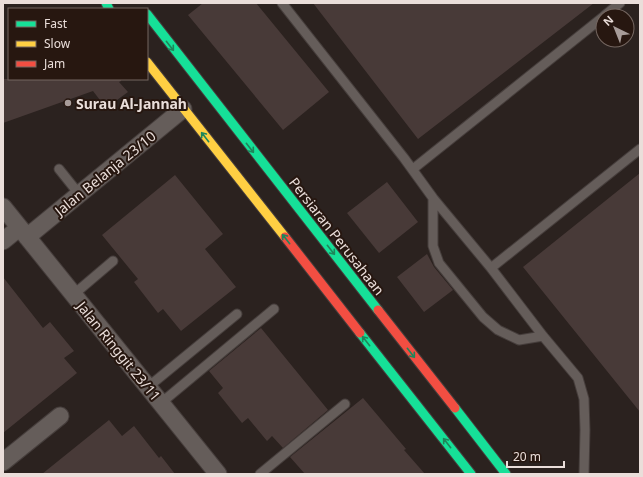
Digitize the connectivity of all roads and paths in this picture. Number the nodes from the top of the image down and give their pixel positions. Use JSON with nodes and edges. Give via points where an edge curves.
{"nodes":[{"id":1,"x":282,"y":3,"type":"edge"},
{"id":2,"x":148,"y":15,"type":"edge"},
{"id":3,"x":595,"y":23,"type":"edge"},
{"id":4,"x":148,"y":63,"type":"edge"},
{"id":5,"x":183,"y":109,"type":"junction"},
{"id":6,"x":640,"y":149,"type":"edge"},
{"id":7,"x":59,"y":169,"type":"dead end"},
{"id":8,"x":413,"y":169,"type":"junction"},
{"id":9,"x":80,"y":194,"type":"junction"},
{"id":10,"x":433,"y":198,"type":"junction"},
{"id":11,"x":3,"y":207,"type":"edge"},
{"id":12,"x":23,"y":233,"type":"junction"},
{"id":13,"x":3,"y":241,"type":"edge"},
{"id":14,"x":113,"y":261,"type":"dead end"},
{"id":15,"x":491,"y":268,"type":"junction"},
{"id":16,"x":73,"y":295,"type":"junction"},
{"id":17,"x":274,"y":309,"type":"dead end"},
{"id":18,"x":237,"y":314,"type":"dead end"},
{"id":19,"x":543,"y":336,"type":"junction"},
{"id":20,"x":148,"y":387,"type":"junction"},
{"id":21,"x":160,"y":403,"type":"junction"},
{"id":22,"x":345,"y":404,"type":"dead end"},
{"id":23,"x":60,"y":416,"type":"dead end"},
{"id":24,"x":3,"y":462,"type":"edge"},
{"id":25,"x":218,"y":474,"type":"edge"},
{"id":26,"x":260,"y":474,"type":"edge"},
{"id":27,"x":471,"y":474,"type":"edge"},
{"id":28,"x":506,"y":474,"type":"edge"},
{"id":29,"x":584,"y":474,"type":"edge"}],
"edges":[{"from":1,"to":8,"type":"lane"},
{"from":2,"to":28,"type":"main road","name":"Persiaran Perusahaan","one_way":true},
{"from":3,"to":8,"type":"lane"},
{"from":4,"to":5,"type":"main road"},
{"from":5,"to":9,"type":"street","name":"Jalan Belanja 23/10"},
{"from":27,"to":5,"type":"main road","one_way":true},
{"from":6,"to":15,"type":"lane"},
{"from":7,"to":9,"type":"lane"},
{"from":8,"to":10,"type":"lane"},
{"from":9,"to":12,"type":"street","name":"Jalan Belanja 23/10"},
{"from":10,"to":15,"type":"lane"},
{"from":10,"to":19,"type":"lane","via":[[433,246],[439,263],[483,317],[498,330],[519,340]]},
{"from":11,"to":12,"type":"street","name":"Jalan Ringgit 23/11"},
{"from":12,"to":13,"type":"street","name":"Jalan Belanja 23/10"},
{"from":12,"to":16,"type":"street","name":"Jalan Ringgit 23/11"},
{"from":14,"to":16,"type":"lane"},
{"from":15,"to":19,"type":"lane"},
{"from":16,"to":20,"type":"street","name":"Jalan Ringgit 23/11"},
{"from":17,"to":21,"type":"lane"},
{"from":18,"to":20,"type":"lane"},
{"from":19,"to":29,"type":"lane","via":[[578,378],[584,399]]},
{"from":20,"to":21,"type":"street","name":"Jalan Ringgit 23/11"},
{"from":21,"to":25,"type":"street","name":"Jalan Ringgit 23/11"},
{"from":22,"to":26,"type":"lane"},
{"from":23,"to":24,"type":"street"}]}
